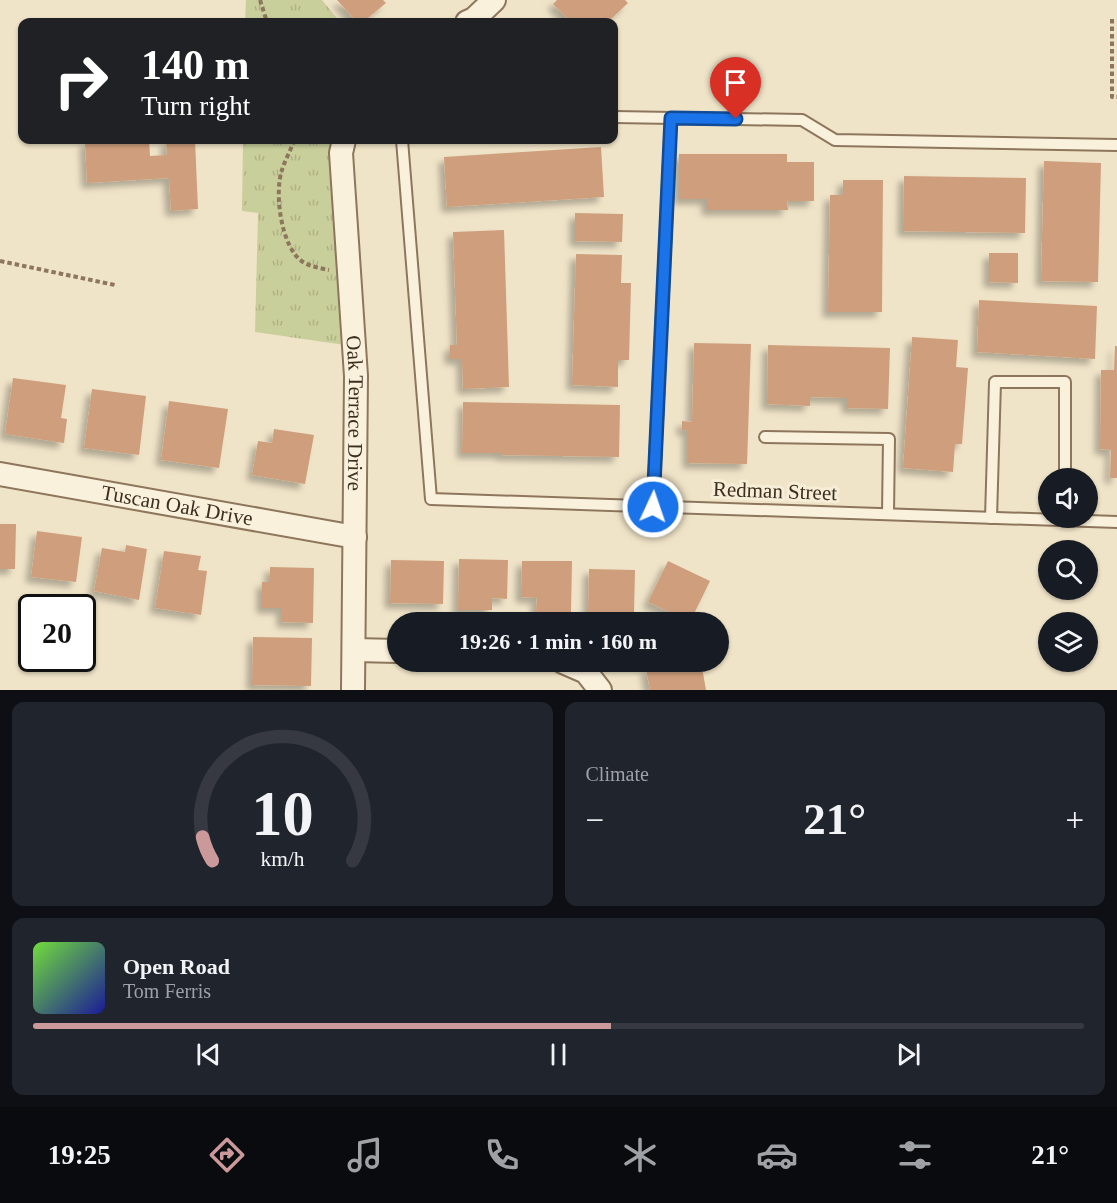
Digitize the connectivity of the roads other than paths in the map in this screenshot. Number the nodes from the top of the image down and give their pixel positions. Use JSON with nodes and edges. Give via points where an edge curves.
{"nodes":[{"id":1,"x":494,"y":0,"type":"edge"},
{"id":2,"x":475,"y":18,"type":"edge"},
{"id":3,"x":618,"y":117,"type":"edge"},
{"id":4,"x":671,"y":118,"type":"junction"},
{"id":5,"x":343,"y":144,"type":"edge"},
{"id":6,"x":402,"y":144,"type":"edge"},
{"id":7,"x":1117,"y":145,"type":"edge"},
{"id":8,"x":765,"y":437,"type":"dead end"},
{"id":9,"x":1065,"y":468,"type":"edge"},
{"id":10,"x":0,"y":474,"type":"edge"},
{"id":11,"x":653,"y":507,"type":"junction"},
{"id":12,"x":888,"y":514,"type":"junction"},
{"id":13,"x":992,"y":518,"type":"junction"},
{"id":14,"x":1038,"y":519,"type":"edge"},
{"id":15,"x":1098,"y":521,"type":"edge"},
{"id":16,"x":1117,"y":522,"type":"edge"},
{"id":17,"x":355,"y":537,"type":"junction"},
{"id":18,"x":354,"y":650,"type":"junction"},
{"id":19,"x":387,"y":651,"type":"edge"},
{"id":20,"x":586,"y":672,"type":"edge"},
{"id":21,"x":353,"y":690,"type":"edge"},
{"id":22,"x":600,"y":690,"type":"edge"}],
"edges":[{"from":1,"to":2,"type":"street"},
{"from":3,"to":4,"type":"lane"},
{"from":4,"to":7,"type":"lane","via":[[802,120],[835,140]]},
{"from":4,"to":11,"type":"lane"},
{"from":5,"to":17,"type":"street","name":"Oak Terrace Drive","via":[[356,376]]},
{"from":6,"to":11,"type":"lane","name":"Redman Street","via":[[431,499]]},
{"from":8,"to":12,"type":"lane","via":[[889,439]]},
{"from":9,"to":13,"type":"lane","via":[[1065,382],[995,382]]},
{"from":10,"to":17,"type":"street","name":"Tuscan Oak Drive"},
{"from":11,"to":12,"type":"lane","name":"Redman Street"},
{"from":12,"to":13,"type":"lane","name":"Redman Street"},
{"from":13,"to":14,"type":"lane","name":"Redman Street"},
{"from":15,"to":16,"type":"lane","name":"Redman Street"},
{"from":17,"to":18,"type":"street","name":"Oak Terrace Drive"},
{"from":18,"to":19,"type":"street"},
{"from":18,"to":21,"type":"street","name":"Oak Terrace Drive"},
{"from":20,"to":22,"type":"street"}]}
